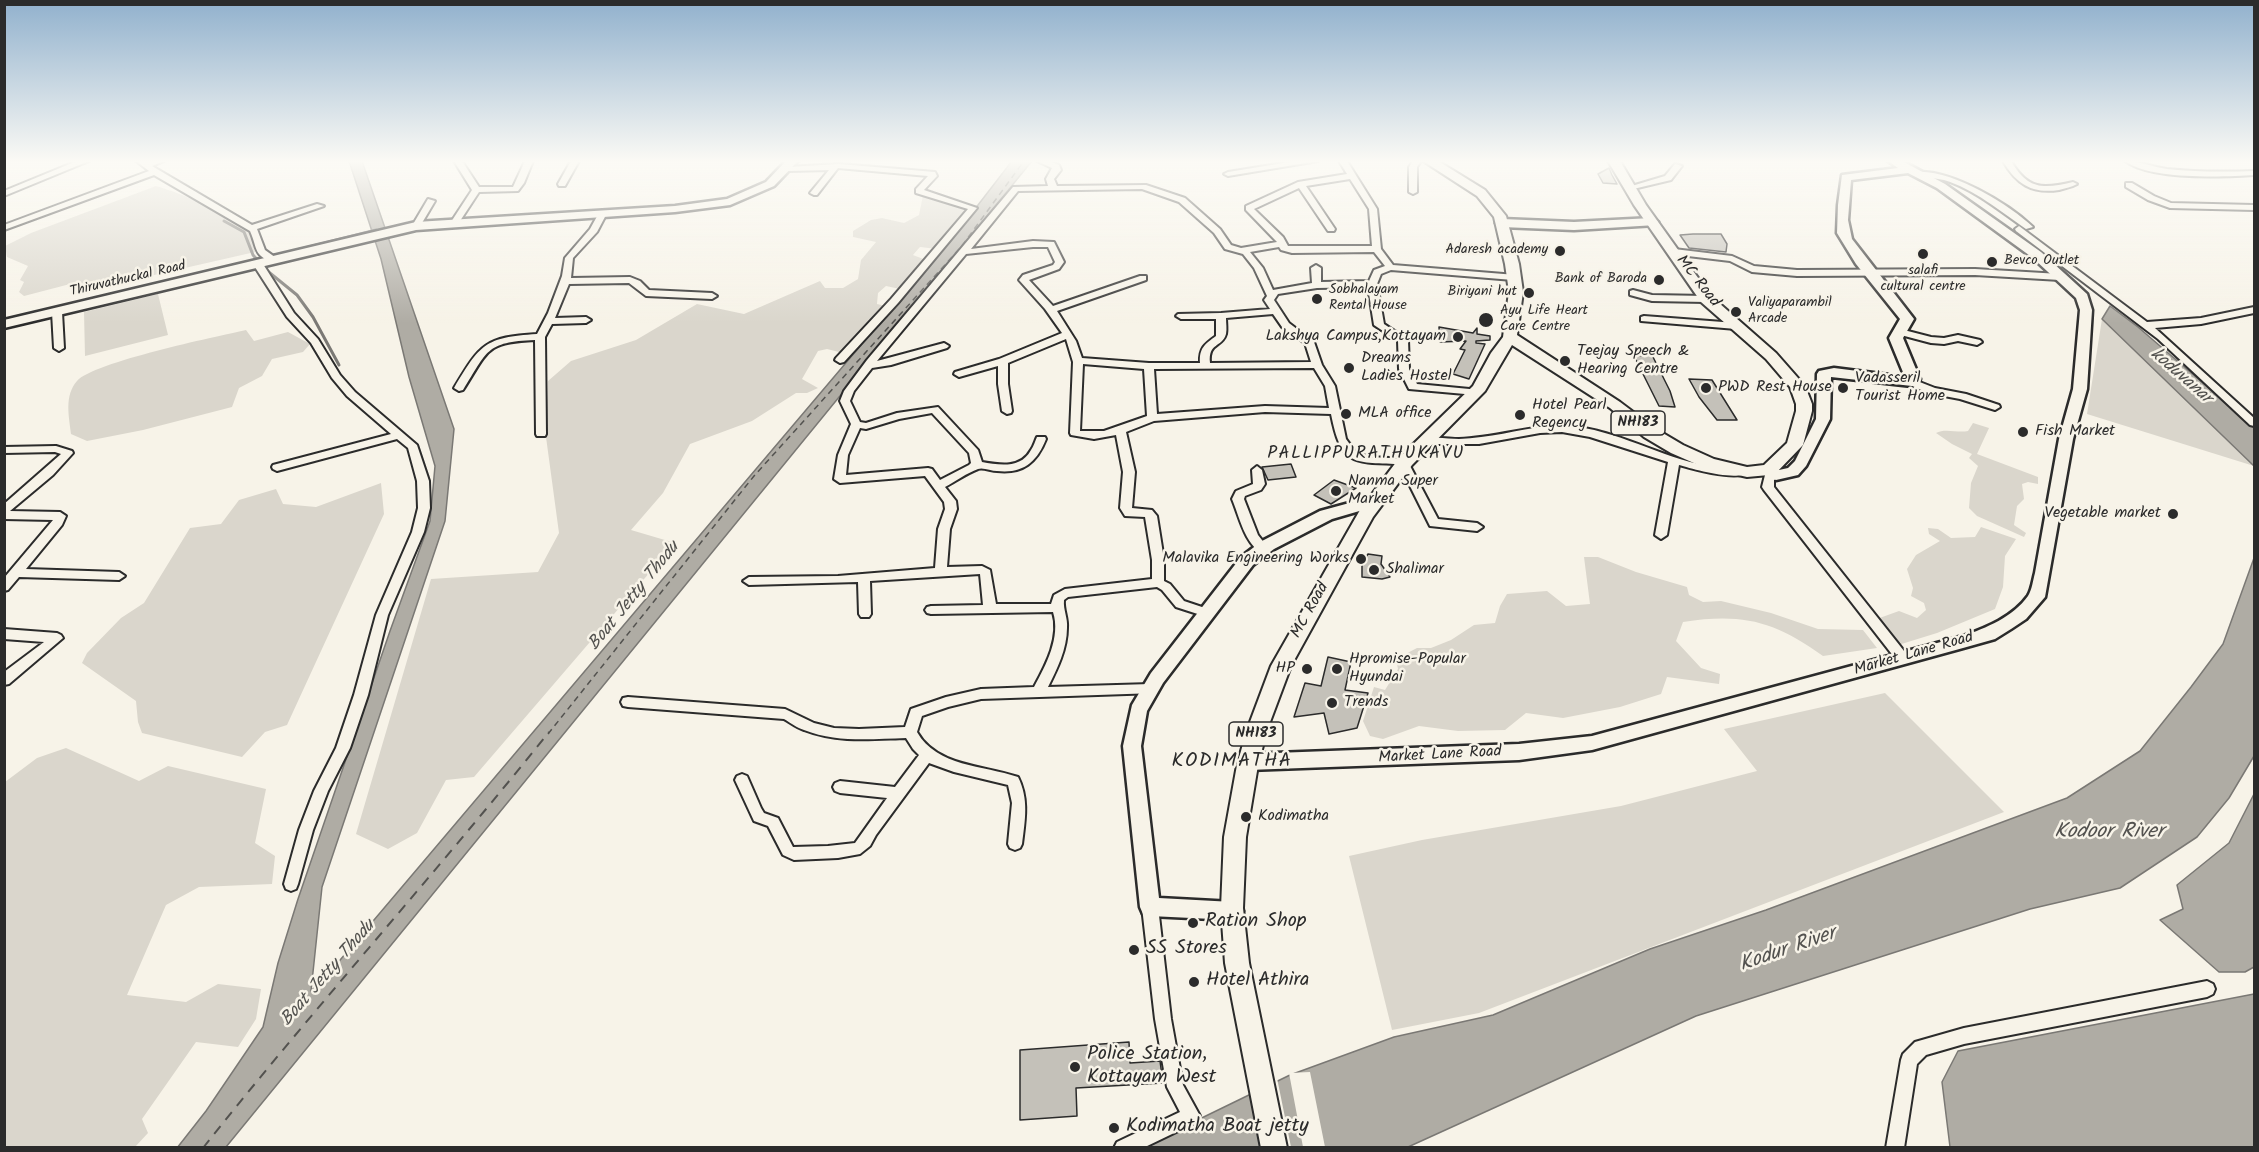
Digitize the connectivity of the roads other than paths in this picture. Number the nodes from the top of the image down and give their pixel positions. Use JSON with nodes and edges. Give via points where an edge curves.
{"nodes":[{"id":1,"x":40,"y":215,"type":"edge"},
{"id":2,"x":228,"y":215,"type":"edge"},
{"id":3,"x":295,"y":215,"type":"edge"},
{"id":4,"x":422,"y":215,"type":"edge"},
{"id":5,"x":460,"y":215,"type":"edge"},
{"id":6,"x":574,"y":215,"type":"edge"},
{"id":7,"x":602,"y":215,"type":"edge"},
{"id":8,"x":967,"y":215,"type":"edge"},
{"id":9,"x":995,"y":215,"type":"edge"},
{"id":10,"x":1198,"y":215,"type":"edge"},
{"id":11,"x":1256,"y":215,"type":"edge"},
{"id":12,"x":1322,"y":215,"type":"edge"},
{"id":13,"x":1374,"y":215,"type":"edge"},
{"id":14,"x":1498,"y":215,"type":"edge"},
{"id":15,"x":1647,"y":215,"type":"edge"},
{"id":16,"x":1844,"y":215,"type":"edge"},
{"id":17,"x":1987,"y":215,"type":"edge"},
{"id":18,"x":2011,"y":215,"type":"edge"},
{"id":19,"x":455,"y":222,"type":"junction"},
{"id":20,"x":1652,"y":222,"type":"junction"},
{"id":21,"x":1502,"y":223,"type":"junction"},
{"id":22,"x":416,"y":225,"type":"junction"},
{"id":23,"x":4,"y":228,"type":"edge"},
{"id":24,"x":251,"y":228,"type":"junction"},
{"id":25,"x":1331,"y":229,"type":"dead end"},
{"id":26,"x":2012,"y":230,"type":"junction"},
{"id":27,"x":1281,"y":244,"type":"junction"},
{"id":28,"x":1377,"y":249,"type":"junction"},
{"id":29,"x":1244,"y":250,"type":"junction"},
{"id":30,"x":964,"y":252,"type":"junction"},
{"id":31,"x":1674,"y":252,"type":"junction"},
{"id":32,"x":263,"y":261,"type":"junction"},
{"id":33,"x":1390,"y":267,"type":"junction"},
{"id":34,"x":1316,"y":268,"type":"dead end"},
{"id":35,"x":1872,"y":274,"type":"junction"},
{"id":36,"x":1513,"y":277,"type":"junction"},
{"id":37,"x":2060,"y":277,"type":"junction"},
{"id":38,"x":1143,"y":278,"type":"dead end"},
{"id":39,"x":564,"y":281,"type":"junction"},
{"id":40,"x":1372,"y":284,"type":"junction"},
{"id":41,"x":1317,"y":285,"type":"junction"},
{"id":42,"x":1633,"y":293,"type":"dead end"},
{"id":43,"x":1271,"y":295,"type":"junction"},
{"id":44,"x":712,"y":296,"type":"dead end"},
{"id":45,"x":1706,"y":299,"type":"junction"},
{"id":46,"x":1050,"y":310,"type":"junction"},
{"id":47,"x":2254,"y":310,"type":"edge"},
{"id":48,"x":1276,"y":311,"type":"junction"},
{"id":49,"x":57,"y":312,"type":"junction"},
{"id":50,"x":1181,"y":316,"type":"dead end"},
{"id":51,"x":1221,"y":316,"type":"junction"},
{"id":52,"x":1644,"y":319,"type":"dead end"},
{"id":53,"x":586,"y":320,"type":"dead end"},
{"id":54,"x":549,"y":321,"type":"junction"},
{"id":55,"x":4,"y":324,"type":"edge"},
{"id":56,"x":2146,"y":325,"type":"junction"},
{"id":57,"x":1736,"y":326,"type":"junction"},
{"id":58,"x":1900,"y":332,"type":"junction"},
{"id":59,"x":1067,"y":335,"type":"junction"},
{"id":60,"x":540,"y":337,"type":"junction"},
{"id":61,"x":1510,"y":337,"type":"junction"},
{"id":62,"x":1977,"y":342,"type":"dead end"},
{"id":63,"x":944,"y":346,"type":"dead end"},
{"id":64,"x":59,"y":348,"type":"dead end"},
{"id":65,"x":1498,"y":353,"type":"junction"},
{"id":66,"x":1538,"y":356,"type":"junction"},
{"id":67,"x":840,"y":360,"type":"dead end"},
{"id":68,"x":1004,"y":361,"type":"junction"},
{"id":69,"x":1078,"y":361,"type":"junction"},
{"id":70,"x":870,"y":364,"type":"junction"},
{"id":71,"x":1317,"y":365,"type":"junction"},
{"id":72,"x":1149,"y":366,"type":"junction"},
{"id":73,"x":1205,"y":367,"type":"junction"},
{"id":74,"x":959,"y":374,"type":"dead end"},
{"id":75,"x":1912,"y":382,"type":"junction"},
{"id":76,"x":459,"y":388,"type":"dead end"},
{"id":77,"x":1476,"y":392,"type":"junction"},
{"id":78,"x":1995,"y":407,"type":"dead end"},
{"id":79,"x":1007,"y":411,"type":"dead end"},
{"id":80,"x":1334,"y":411,"type":"junction"},
{"id":81,"x":1152,"y":418,"type":"junction"},
{"id":82,"x":2254,"y":423,"type":"edge"},
{"id":83,"x":856,"y":424,"type":"junction"},
{"id":84,"x":1120,"y":429,"type":"junction"},
{"id":85,"x":542,"y":434,"type":"dead end"},
{"id":86,"x":400,"y":435,"type":"junction"},
{"id":87,"x":1041,"y":439,"type":"dead end"},
{"id":88,"x":1428,"y":441,"type":"junction"},
{"id":89,"x":4,"y":450,"type":"edge"},
{"id":90,"x":1674,"y":460,"type":"junction"},
{"id":91,"x":1405,"y":463,"type":"junction"},
{"id":92,"x":977,"y":464,"type":"junction"},
{"id":93,"x":277,"y":466,"type":"dead end"},
{"id":94,"x":1257,"y":470,"type":"dead end"},
{"id":95,"x":1747,"y":472,"type":"junction"},
{"id":96,"x":1773,"y":472,"type":"junction"},
{"id":97,"x":939,"y":485,"type":"junction"},
{"id":98,"x":1375,"y":501,"type":"junction"},
{"id":99,"x":4,"y":510,"type":"edge"},
{"id":100,"x":4,"y":515,"type":"edge"},
{"id":101,"x":1477,"y":527,"type":"dead end"},
{"id":102,"x":1661,"y":535,"type":"dead end"},
{"id":103,"x":1263,"y":549,"type":"junction"},
{"id":104,"x":16,"y":573,"type":"junction"},
{"id":105,"x":941,"y":573,"type":"junction"},
{"id":106,"x":119,"y":576,"type":"dead end"},
{"id":107,"x":864,"y":578,"type":"junction"},
{"id":108,"x":749,"y":580,"type":"dead end"},
{"id":109,"x":1158,"y":583,"type":"junction"},
{"id":110,"x":4,"y":587,"type":"edge"},
{"id":111,"x":1057,"y":606,"type":"junction"},
{"id":112,"x":990,"y":609,"type":"junction"},
{"id":113,"x":931,"y":610,"type":"dead end"},
{"id":114,"x":1207,"y":613,"type":"junction"},
{"id":115,"x":865,"y":614,"type":"dead end"},
{"id":116,"x":4,"y":634,"type":"edge"},
{"id":117,"x":1903,"y":659,"type":"junction"},
{"id":118,"x":4,"y":680,"type":"edge"},
{"id":119,"x":1151,"y":689,"type":"junction"},
{"id":120,"x":1038,"y":693,"type":"junction"},
{"id":121,"x":627,"y":702,"type":"dead end"},
{"id":122,"x":910,"y":732,"type":"junction"},
{"id":123,"x":927,"y":755,"type":"junction"},
{"id":124,"x":1248,"y":762,"type":"junction"},
{"id":125,"x":742,"y":780,"type":"dead end"},
{"id":126,"x":840,"y":787,"type":"dead end"},
{"id":127,"x":898,"y":793,"type":"junction"},
{"id":128,"x":1015,"y":844,"type":"dead end"},
{"id":129,"x":291,"y":884,"type":"dead end"},
{"id":130,"x":1150,"y":908,"type":"junction"},
{"id":131,"x":1233,"y":911,"type":"junction"},
{"id":132,"x":2207,"y":989,"type":"dead end"},
{"id":133,"x":1123,"y":1148,"type":"edge"},
{"id":134,"x":1274,"y":1148,"type":"edge"},
{"id":135,"x":1895,"y":1148,"type":"edge"}],
"edges":[{"from":1,"to":23,"type":"street"},
{"from":2,"to":24,"type":"street"},
{"from":3,"to":24,"type":"street"},
{"from":4,"to":22,"type":"street"},
{"from":5,"to":19,"type":"street"},
{"from":6,"to":19,"type":"main road"},
{"from":7,"to":39,"type":"street","via":[[569,258]]},
{"from":8,"to":67,"type":"street","via":[[903,288],[900,297]]},
{"from":9,"to":30,"type":"street"},
{"from":10,"to":29,"type":"street","via":[[1227,247]]},
{"from":11,"to":27,"type":"street"},
{"from":12,"to":25,"type":"street"},
{"from":13,"to":28,"type":"street"},
{"from":14,"to":21,"type":"highway","name":"MC Road","number":"NH183"},
{"from":15,"to":20,"type":"highway","name":"MC Road"},
{"from":16,"to":35,"type":"main road","via":[[1846,244]]},
{"from":17,"to":26,"type":"main road","name":"Market Lane Road"},
{"from":18,"to":26,"type":"street","via":[[2029,227]]},
{"from":19,"to":22,"type":"main road"},
{"from":20,"to":21,"type":"main road","via":[[1574,226]]},
{"from":20,"to":31,"type":"highway","name":"MC Road"},
{"from":21,"to":36,"type":"highway","name":"MC Road","number":"NH183"},
{"from":22,"to":32,"type":"main road","name":"Thiruvathuckal Road"},
{"from":24,"to":32,"type":"street","via":[[257,235]]},
{"from":26,"to":37,"type":"main road","name":"Market Lane Road"},
{"from":26,"to":56,"type":"street"},
{"from":27,"to":28,"type":"street","via":[[1292,250]]},
{"from":27,"to":29,"type":"street"},
{"from":28,"to":33,"type":"street"},
{"from":29,"to":43,"type":"street"},
{"from":30,"to":46,"type":"street","via":[[1051,244],[1060,262],[1024,280]]},
{"from":30,"to":70,"type":"street"},
{"from":31,"to":35,"type":"street","via":[[1732,259],[1752,269]]},
{"from":31,"to":45,"type":"highway","name":"MC Road"},
{"from":32,"to":49,"type":"main road","name":"Thiruvathuckal Road"},
{"from":32,"to":86,"type":"street","via":[[290,315],[315,340],[351,394]]},
{"from":33,"to":36,"type":"street"},
{"from":33,"to":40,"type":"street","via":[[1377,272]]},
{"from":34,"to":41,"type":"street"},
{"from":35,"to":37,"type":"street","via":[[1975,272]]},
{"from":35,"to":58,"type":"main road","via":[[1907,319]]},
{"from":36,"to":61,"type":"highway","name":"MC Road","number":"NH183","via":[[1516,300]]},
{"from":37,"to":117,"type":"main road","name":"Market Lane Road","via":[[2082,297],[2086,316],[2079,389],[2037,597],[2020,615],[1989,634]]},
{"from":38,"to":46,"type":"street"},
{"from":39,"to":44,"type":"street","via":[[630,280],[646,293]]},
{"from":39,"to":54,"type":"street"},
{"from":40,"to":41,"type":"street"},
{"from":40,"to":77,"type":"street","via":[[1379,325],[1403,340],[1404,369],[1413,387]]},
{"from":41,"to":43,"type":"street"},
{"from":42,"to":45,"type":"street","via":[[1652,298]]},
{"from":43,"to":48,"type":"street","via":[[1269,300]]},
{"from":45,"to":57,"type":"highway","name":"MC Road"},
{"from":46,"to":59,"type":"street"},
{"from":47,"to":56,"type":"street","via":[[2181,324]]},
{"from":48,"to":51,"type":"street"},
{"from":48,"to":71,"type":"street","via":[[1285,325],[1309,342]]},
{"from":49,"to":55,"type":"main road","name":"Thiruvathuckal Road"},
{"from":49,"to":64,"type":"street"},
{"from":50,"to":51,"type":"street"},
{"from":51,"to":73,"type":"street","via":[[1222,335],[1209,344],[1204,354]]},
{"from":52,"to":57,"type":"street"},
{"from":53,"to":54,"type":"street"},
{"from":54,"to":60,"type":"street"},
{"from":56,"to":82,"type":"street"},
{"from":57,"to":96,"type":"highway","name":"MC Road","via":[[1790,375],[1804,404],[1795,445]]},
{"from":58,"to":62,"type":"street","via":[[1931,340],[1958,338]]},
{"from":58,"to":75,"type":"main road","via":[[1896,338]]},
{"from":59,"to":68,"type":"street"},
{"from":59,"to":69,"type":"street"},
{"from":60,"to":76,"type":"street","via":[[490,344]]},
{"from":60,"to":85,"type":"street"},
{"from":61,"to":65,"type":"highway","name":"MC Road","number":"NH183"},
{"from":61,"to":66,"type":"highway"},
{"from":63,"to":70,"type":"street","via":[[887,363]]},
{"from":65,"to":66,"type":"highway","number":"NH183"},
{"from":65,"to":77,"type":"highway","name":"MC Road","number":"NH183"},
{"from":66,"to":95,"type":"highway","number":"NH183","via":[[1677,449],[1708,463]]},
{"from":68,"to":74,"type":"street"},
{"from":68,"to":79,"type":"street"},
{"from":69,"to":72,"type":"street"},
{"from":69,"to":84,"type":"street","via":[[1075,433]]},
{"from":70,"to":83,"type":"street","via":[[845,401]]},
{"from":71,"to":73,"type":"street"},
{"from":71,"to":80,"type":"street","via":[[1330,386]]},
{"from":72,"to":73,"type":"street"},
{"from":72,"to":81,"type":"street"},
{"from":75,"to":78,"type":"street"},
{"from":75,"to":96,"type":"main road","via":[[1824,374],[1823,419],[1801,463],[1792,472]]},
{"from":77,"to":88,"type":"highway","name":"MC Road","number":"NH183"},
{"from":80,"to":81,"type":"street","via":[[1265,409]]},
{"from":80,"to":91,"type":"street","via":[[1341,439],[1350,452],[1369,460]]},
{"from":81,"to":84,"type":"street"},
{"from":83,"to":92,"type":"street","via":[[866,426],[934,409],[974,452]]},
{"from":83,"to":97,"type":"street","via":[[843,455],[840,479],[919,471],[928,472]]},
{"from":84,"to":109,"type":"street","via":[[1129,472],[1126,508],[1129,513],[1151,516]]},
{"from":86,"to":93,"type":"street"},
{"from":86,"to":129,"type":"street","via":[[413,447],[418,460],[424,508],[411,550],[382,615],[361,695],[343,748],[306,830]]},
{"from":87,"to":92,"type":"street","via":[[1033,458],[1019,467]]},
{"from":88,"to":90,"type":"street","via":[[1466,443],[1569,428],[1621,440]]},
{"from":88,"to":91,"type":"highway","name":"MC Road","number":"NH183"},
{"from":89,"to":99,"type":"street","via":[[56,449],[68,453]]},
{"from":90,"to":95,"type":"street","via":[[1726,472]]},
{"from":90,"to":102,"type":"street"},
{"from":91,"to":98,"type":"highway","name":"MC Road","number":"NH183"},
{"from":91,"to":101,"type":"street","via":[[1434,523]]},
{"from":92,"to":97,"type":"street"},
{"from":94,"to":103,"type":"street","via":[[1259,484],[1238,499],[1253,537]]},
{"from":95,"to":96,"type":"highway","number":"NH183"},
{"from":96,"to":117,"type":"street","via":[[1768,487]]},
{"from":97,"to":105,"type":"street","via":[[951,509],[944,529]]},
{"from":98,"to":103,"type":"main road","via":[[1326,515]]},
{"from":98,"to":124,"type":"highway","name":"MC Road","number":"NH183","via":[[1281,666]]},
{"from":100,"to":104,"type":"street","via":[[60,516]]},
{"from":103,"to":114,"type":"main road","via":[[1246,561]]},
{"from":104,"to":106,"type":"street"},
{"from":104,"to":110,"type":"street"},
{"from":105,"to":107,"type":"street"},
{"from":105,"to":112,"type":"street","via":[[985,571]]},
{"from":107,"to":108,"type":"street"},
{"from":107,"to":115,"type":"street"},
{"from":109,"to":111,"type":"street","via":[[1065,594],[1058,598]]},
{"from":109,"to":114,"type":"street","via":[[1180,604]]},
{"from":111,"to":112,"type":"street"},
{"from":111,"to":120,"type":"street","via":[[1062,622],[1058,642],[1052,666]]},
{"from":112,"to":113,"type":"street"},
{"from":114,"to":119,"type":"main road"},
{"from":116,"to":118,"type":"street","via":[[57,638]]},
{"from":117,"to":124,"type":"main road","name":"Market Lane Road","via":[[1592,743],[1519,752]]},
{"from":119,"to":120,"type":"street"},
{"from":119,"to":130,"type":"main road","via":[[1138,710],[1132,746]]},
{"from":120,"to":122,"type":"street","via":[[981,694],[926,708],[916,713]]},
{"from":121,"to":122,"type":"street","via":[[785,714],[808,726],[839,733]]},
{"from":122,"to":123,"type":"street"},
{"from":123,"to":127,"type":"street"},
{"from":123,"to":128,"type":"street","via":[[941,763],[1013,781],[1019,796]]},
{"from":124,"to":131,"type":"highway","name":"MC Road","number":"NH183","via":[[1237,828]]},
{"from":125,"to":127,"type":"street","via":[[754,812],[772,822],[794,854],[859,848]]},
{"from":126,"to":127,"type":"street"},
{"from":130,"to":131,"type":"main road"},
{"from":130,"to":133,"type":"street","via":[[1175,1087],[1191,1116]]},
{"from":131,"to":134,"type":"highway","name":"MC Road","number":"NH183","via":[[1238,970]]},
{"from":132,"to":135,"type":"street","via":[[1964,1036],[1921,1048],[1909,1060]]}]}
